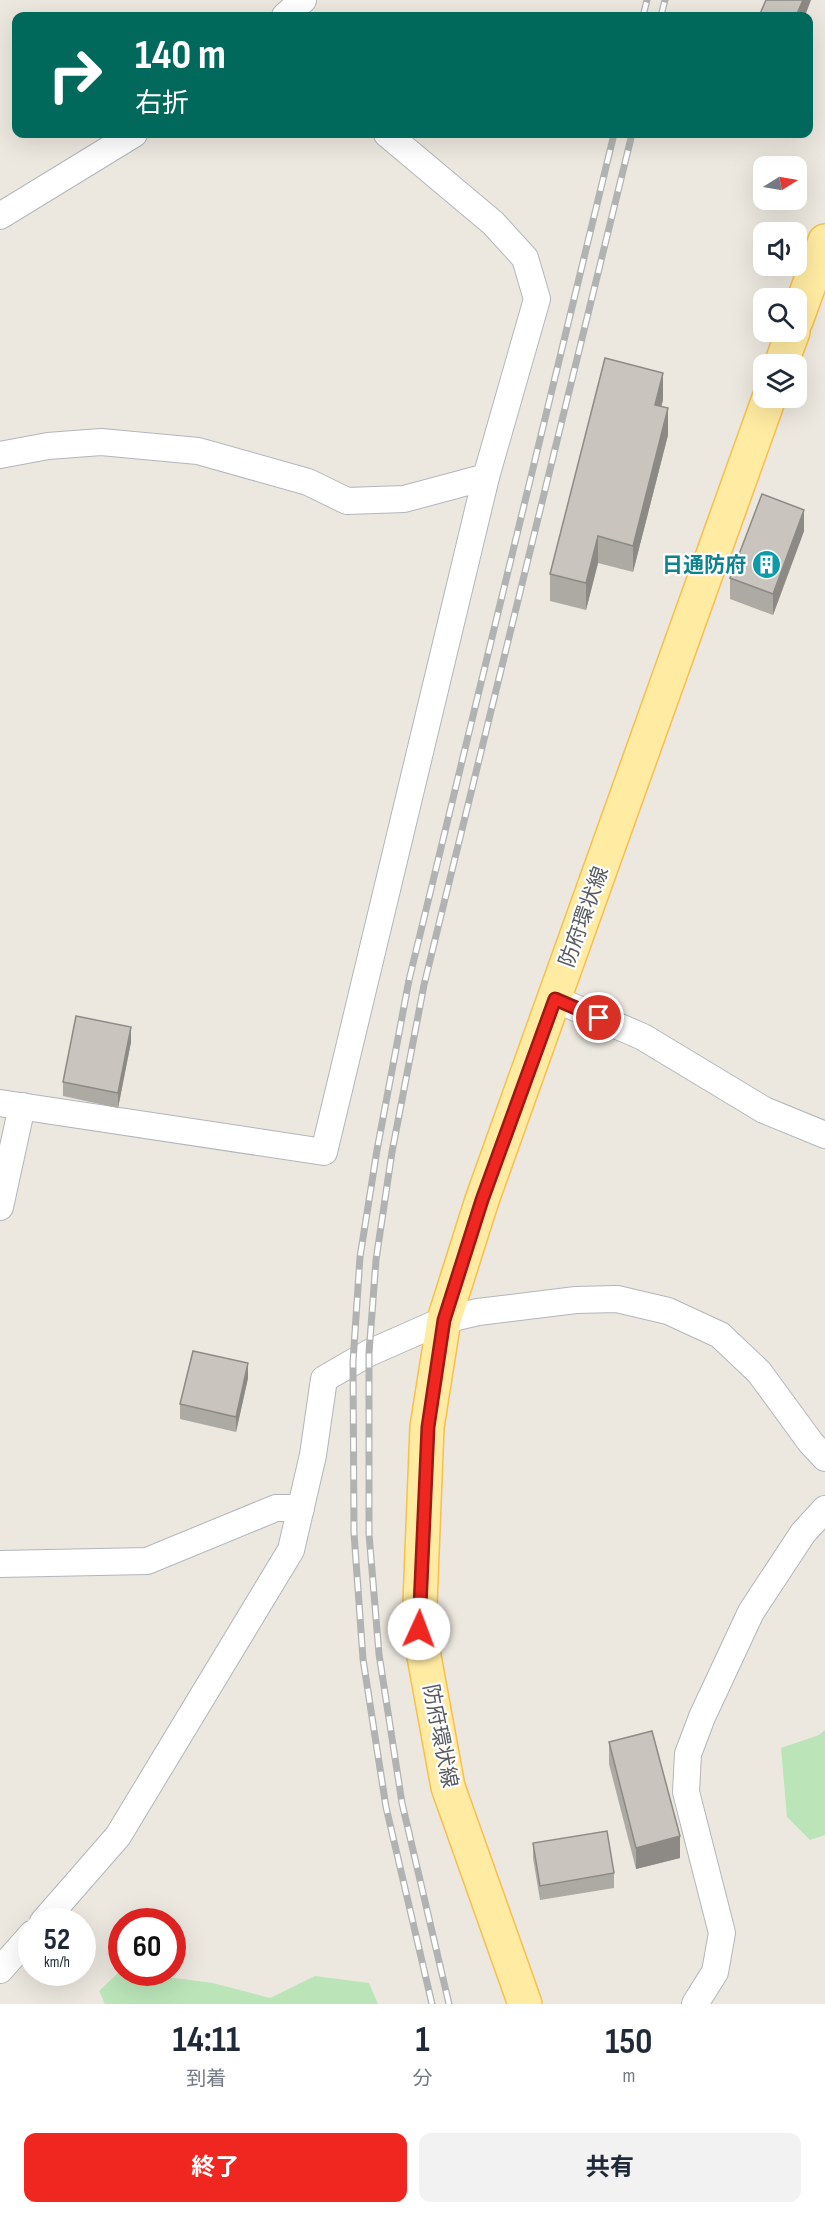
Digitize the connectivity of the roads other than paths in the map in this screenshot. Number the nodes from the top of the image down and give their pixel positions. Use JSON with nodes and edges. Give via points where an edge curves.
{"nodes":[{"id":1,"x":303,"y":0,"type":"edge"},
{"id":2,"x":290,"y":12,"type":"edge"},
{"id":3,"x":127,"y":138,"type":"edge"},
{"id":4,"x":392,"y":138,"type":"edge"},
{"id":5,"x":0,"y":216,"type":"edge"},
{"id":6,"x":825,"y":241,"type":"edge"},
{"id":7,"x":807,"y":291,"type":"edge"},
{"id":8,"x":765,"y":408,"type":"edge"},
{"id":9,"x":0,"y":454,"type":"edge"},
{"id":10,"x":486,"y":477,"type":"junction"},
{"id":11,"x":555,"y":999,"type":"junction"},
{"id":12,"x":11,"y":1104,"type":"edge"},
{"id":13,"x":825,"y":1135,"type":"edge"},
{"id":14,"x":0,"y":1207,"type":"edge"},
{"id":15,"x":444,"y":1320,"type":"junction"},
{"id":16,"x":825,"y":1458,"type":"edge"},
{"id":17,"x":301,"y":1508,"type":"junction"},
{"id":18,"x":825,"y":1509,"type":"edge"},
{"id":19,"x":0,"y":1564,"type":"edge"},
{"id":20,"x":55,"y":1908,"type":"edge"},
{"id":21,"x":18,"y":1950,"type":"edge"},
{"id":22,"x":0,"y":1970,"type":"edge"},
{"id":23,"x":525,"y":2004,"type":"edge"},
{"id":24,"x":695,"y":2004,"type":"edge"}],
"edges":[{"from":1,"to":2,"type":"street"},
{"from":3,"to":5,"type":"street"},
{"from":4,"to":10,"type":"street","via":[[493,223],[525,258],[537,299]]},
{"from":6,"to":7,"type":"main road"},
{"from":8,"to":11,"type":"main road","name":"防府環状線"},
{"from":9,"to":10,"type":"street","via":[[101,442],[198,451],[308,482],[347,501],[404,499]]},
{"from":10,"to":12,"type":"street","via":[[324,1152]]},
{"from":11,"to":13,"type":"street","via":[[643,1037],[764,1110]]},
{"from":11,"to":15,"type":"main road","name":"防府環状線","via":[[482,1200]]},
{"from":12,"to":14,"type":"street"},
{"from":15,"to":16,"type":"street","via":[[576,1300],[617,1299],[668,1311],[720,1335],[759,1372]]},
{"from":15,"to":17,"type":"street","via":[[369,1353],[324,1379]]},
{"from":15,"to":23,"type":"main road","name":"防府環状線","via":[[428,1427],[419,1629],[448,1787]]},
{"from":17,"to":19,"type":"street","via":[[276,1508],[147,1561]]},
{"from":17,"to":20,"type":"street","via":[[291,1550],[118,1836]]},
{"from":18,"to":24,"type":"street","via":[[803,1533],[751,1612],[688,1754],[686,1792],[722,1933],[715,1972]]},
{"from":21,"to":22,"type":"street"}]}
